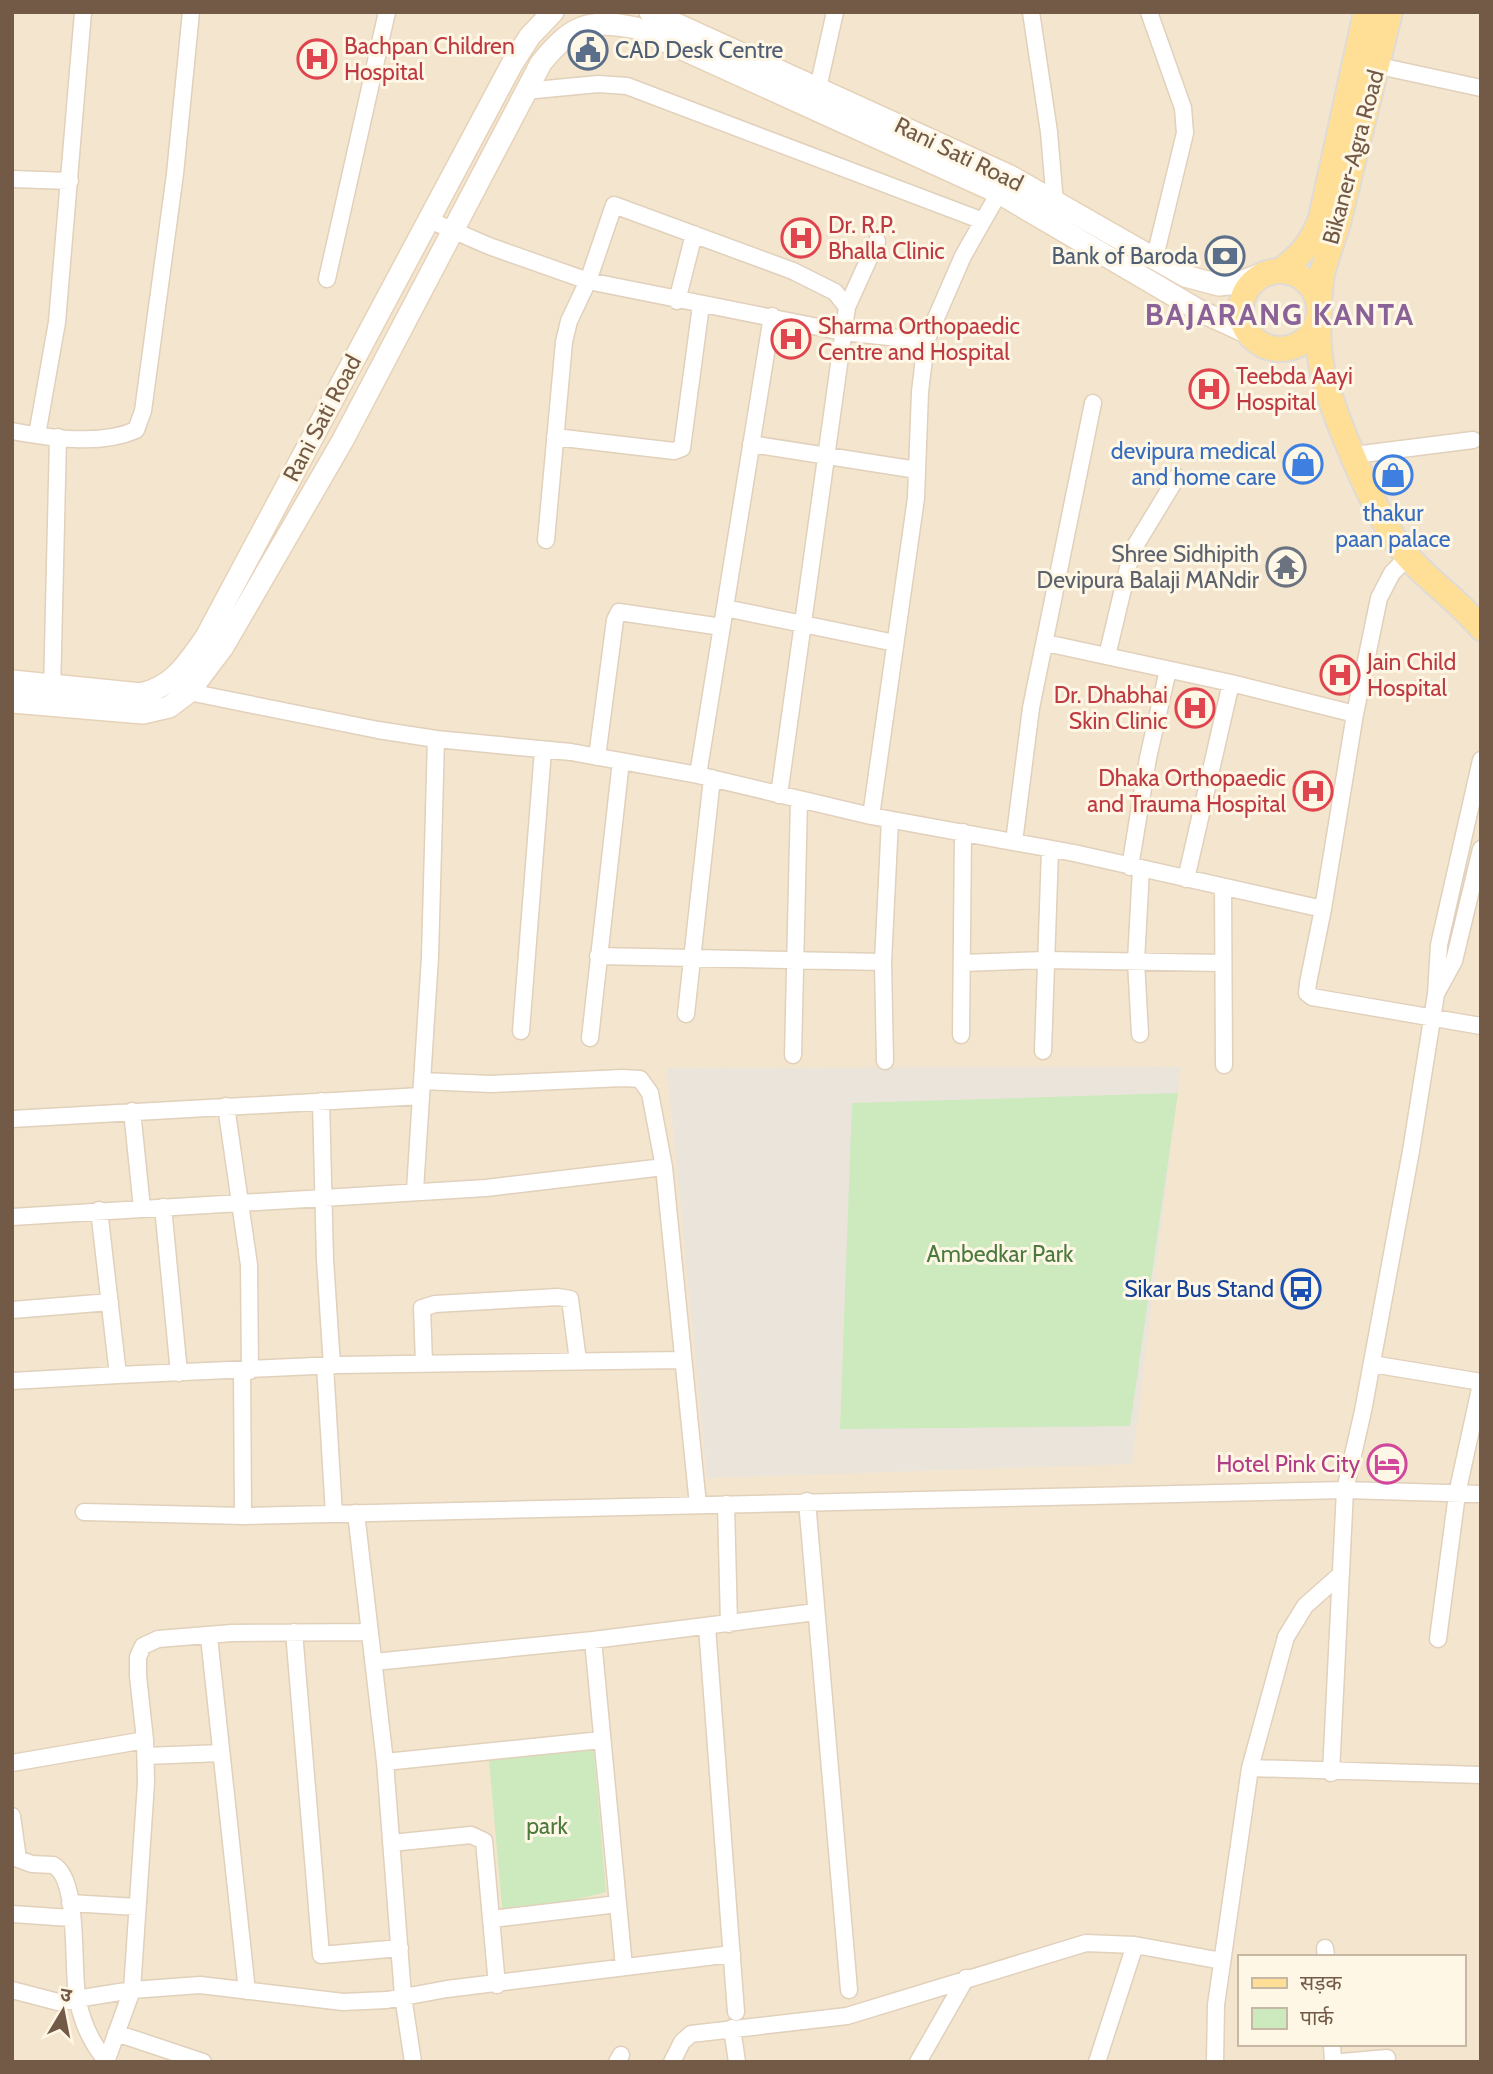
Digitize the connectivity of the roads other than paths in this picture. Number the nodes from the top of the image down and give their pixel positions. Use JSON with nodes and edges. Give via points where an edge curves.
{"nodes":[{"id":1,"x":83,"y":12,"type":"edge"},
{"id":2,"x":191,"y":12,"type":"edge"},
{"id":3,"x":387,"y":12,"type":"edge"},
{"id":4,"x":553,"y":12,"type":"edge"},
{"id":5,"x":650,"y":12,"type":"edge"},
{"id":6,"x":835,"y":12,"type":"edge"},
{"id":7,"x":1031,"y":12,"type":"edge"},
{"id":8,"x":1149,"y":12,"type":"edge"},
{"id":9,"x":1366,"y":12,"type":"edge"},
{"id":10,"x":1390,"y":12,"type":"edge"},
{"id":11,"x":592,"y":18,"type":"edge"},
{"id":12,"x":1367,"y":63,"type":"junction"},
{"id":13,"x":818,"y":88,"type":"junction"},
{"id":14,"x":1481,"y":88,"type":"edge"},
{"id":15,"x":525,"y":90,"type":"junction"},
{"id":16,"x":12,"y":179,"type":"edge"},
{"id":17,"x":70,"y":181,"type":"junction"},
{"id":18,"x":1004,"y":185,"type":"junction"},
{"id":19,"x":1055,"y":203,"type":"junction"},
{"id":20,"x":427,"y":219,"type":"junction"},
{"id":21,"x":983,"y":221,"type":"junction"},
{"id":22,"x":452,"y":228,"type":"junction"},
{"id":23,"x":694,"y":234,"type":"junction"},
{"id":24,"x":877,"y":241,"type":"dead end"},
{"id":25,"x":1154,"y":261,"type":"junction"},
{"id":26,"x":1273,"y":272,"type":"junction"},
{"id":27,"x":327,"y":279,"type":"dead end"},
{"id":28,"x":588,"y":281,"type":"junction"},
{"id":29,"x":677,"y":301,"type":"junction"},
{"id":30,"x":701,"y":304,"type":"junction"},
{"id":31,"x":847,"y":307,"type":"junction"},
{"id":32,"x":1319,"y":311,"type":"junction"},
{"id":33,"x":772,"y":316,"type":"junction"},
{"id":34,"x":843,"y":332,"type":"junction"},
{"id":35,"x":1248,"y":333,"type":"junction"},
{"id":36,"x":926,"y":341,"type":"junction"},
{"id":37,"x":1278,"y":349,"type":"junction"},
{"id":38,"x":1328,"y":391,"type":"junction"},
{"id":39,"x":1093,"y":403,"type":"dead end"},
{"id":40,"x":12,"y":430,"type":"edge"},
{"id":41,"x":37,"y":435,"type":"junction"},
{"id":42,"x":58,"y":437,"type":"junction"},
{"id":43,"x":555,"y":437,"type":"junction"},
{"id":44,"x":1473,"y":440,"type":"dead end"},
{"id":45,"x":751,"y":444,"type":"junction"},
{"id":46,"x":1354,"y":455,"type":"junction"},
{"id":47,"x":827,"y":456,"type":"junction"},
{"id":48,"x":917,"y":470,"type":"junction"},
{"id":49,"x":1177,"y":477,"type":"dead end"},
{"id":50,"x":546,"y":540,"type":"dead end"},
{"id":51,"x":1408,"y":557,"type":"junction"},
{"id":52,"x":725,"y":608,"type":"junction"},
{"id":53,"x":804,"y":626,"type":"junction"},
{"id":54,"x":722,"y":627,"type":"junction"},
{"id":55,"x":1481,"y":628,"type":"edge"},
{"id":56,"x":214,"y":642,"type":"junction"},
{"id":57,"x":895,"y":643,"type":"junction"},
{"id":58,"x":1046,"y":643,"type":"junction"},
{"id":59,"x":1107,"y":656,"type":"junction"},
{"id":60,"x":1168,"y":670,"type":"junction"},
{"id":61,"x":12,"y":681,"type":"edge"},
{"id":62,"x":1231,"y":683,"type":"junction"},
{"id":63,"x":189,"y":692,"type":"junction"},
{"id":64,"x":52,"y":696,"type":"junction"},
{"id":65,"x":12,"y":702,"type":"edge"},
{"id":66,"x":1355,"y":714,"type":"junction"},
{"id":67,"x":436,"y":739,"type":"junction"},
{"id":68,"x":543,"y":750,"type":"junction"},
{"id":69,"x":597,"y":757,"type":"junction"},
{"id":70,"x":1481,"y":760,"type":"edge"},
{"id":71,"x":621,"y":761,"type":"junction"},
{"id":72,"x":705,"y":777,"type":"junction"},
{"id":73,"x":779,"y":795,"type":"junction"},
{"id":74,"x":799,"y":799,"type":"junction"},
{"id":75,"x":871,"y":816,"type":"junction"},
{"id":76,"x":890,"y":820,"type":"junction"},
{"id":77,"x":963,"y":832,"type":"junction"},
{"id":78,"x":1014,"y":842,"type":"junction"},
{"id":79,"x":1481,"y":849,"type":"edge"},
{"id":80,"x":1050,"y":850,"type":"junction"},
{"id":81,"x":1135,"y":868,"type":"junction"},
{"id":82,"x":1186,"y":879,"type":"junction"},
{"id":83,"x":1223,"y":887,"type":"junction"},
{"id":84,"x":1323,"y":909,"type":"junction"},
{"id":85,"x":598,"y":956,"type":"junction"},
{"id":86,"x":691,"y":960,"type":"junction"},
{"id":87,"x":1046,"y":960,"type":"junction"},
{"id":88,"x":793,"y":961,"type":"junction"},
{"id":89,"x":1136,"y":961,"type":"junction"},
{"id":90,"x":883,"y":962,"type":"junction"},
{"id":91,"x":1223,"y":962,"type":"junction"},
{"id":92,"x":962,"y":963,"type":"junction"},
{"id":93,"x":1436,"y":994,"type":"junction"},
{"id":94,"x":686,"y":1013,"type":"dead end"},
{"id":95,"x":1432,"y":1018,"type":"junction"},
{"id":96,"x":1481,"y":1026,"type":"edge"},
{"id":97,"x":521,"y":1031,"type":"dead end"},
{"id":98,"x":1140,"y":1034,"type":"dead end"},
{"id":99,"x":961,"y":1035,"type":"dead end"},
{"id":100,"x":590,"y":1038,"type":"dead end"},
{"id":101,"x":1043,"y":1051,"type":"dead end"},
{"id":102,"x":793,"y":1055,"type":"dead end"},
{"id":103,"x":885,"y":1061,"type":"dead end"},
{"id":104,"x":1224,"y":1065,"type":"dead end"},
{"id":105,"x":422,"y":1088,"type":"junction"},
{"id":106,"x":321,"y":1101,"type":"junction"},
{"id":107,"x":226,"y":1106,"type":"junction"},
{"id":108,"x":132,"y":1111,"type":"junction"},
{"id":109,"x":12,"y":1119,"type":"edge"},
{"id":110,"x":664,"y":1167,"type":"junction"},
{"id":111,"x":415,"y":1190,"type":"junction"},
{"id":112,"x":323,"y":1196,"type":"junction"},
{"id":113,"x":240,"y":1202,"type":"junction"},
{"id":114,"x":163,"y":1207,"type":"junction"},
{"id":115,"x":142,"y":1208,"type":"junction"},
{"id":116,"x":99,"y":1210,"type":"junction"},
{"id":117,"x":12,"y":1217,"type":"edge"},
{"id":118,"x":110,"y":1302,"type":"junction"},
{"id":119,"x":12,"y":1310,"type":"edge"},
{"id":120,"x":682,"y":1360,"type":"junction"},
{"id":121,"x":578,"y":1361,"type":"junction"},
{"id":122,"x":424,"y":1363,"type":"junction"},
{"id":123,"x":1372,"y":1364,"type":"junction"},
{"id":124,"x":328,"y":1366,"type":"junction"},
{"id":125,"x":246,"y":1371,"type":"junction"},
{"id":126,"x":179,"y":1373,"type":"junction"},
{"id":127,"x":118,"y":1375,"type":"junction"},
{"id":128,"x":12,"y":1381,"type":"edge"},
{"id":129,"x":1481,"y":1383,"type":"edge"},
{"id":130,"x":1345,"y":1490,"type":"junction"},
{"id":131,"x":1457,"y":1494,"type":"junction"},
{"id":132,"x":1481,"y":1494,"type":"edge"},
{"id":133,"x":807,"y":1501,"type":"junction"},
{"id":134,"x":726,"y":1504,"type":"junction"},
{"id":135,"x":698,"y":1505,"type":"junction"},
{"id":136,"x":84,"y":1513,"type":"dead end"},
{"id":137,"x":356,"y":1513,"type":"junction"},
{"id":138,"x":334,"y":1514,"type":"junction"},
{"id":139,"x":243,"y":1516,"type":"junction"},
{"id":140,"x":1341,"y":1574,"type":"junction"},
{"id":141,"x":816,"y":1612,"type":"junction"},
{"id":142,"x":729,"y":1624,"type":"junction"},
{"id":143,"x":707,"y":1627,"type":"junction"},
{"id":144,"x":294,"y":1632,"type":"junction"},
{"id":145,"x":370,"y":1632,"type":"junction"},
{"id":146,"x":209,"y":1637,"type":"junction"},
{"id":147,"x":1438,"y":1639,"type":"dead end"},
{"id":148,"x":593,"y":1640,"type":"junction"},
{"id":149,"x":374,"y":1662,"type":"junction"},
{"id":150,"x":601,"y":1741,"type":"junction"},
{"id":151,"x":145,"y":1748,"type":"junction"},
{"id":152,"x":221,"y":1753,"type":"junction"},
{"id":153,"x":385,"y":1762,"type":"junction"},
{"id":154,"x":12,"y":1763,"type":"edge"},
{"id":155,"x":1250,"y":1768,"type":"junction"},
{"id":156,"x":1331,"y":1773,"type":"junction"},
{"id":157,"x":1481,"y":1775,"type":"edge"},
{"id":158,"x":13,"y":1822,"type":"edge"},
{"id":159,"x":391,"y":1843,"type":"junction"},
{"id":160,"x":618,"y":1904,"type":"junction"},
{"id":161,"x":137,"y":1907,"type":"junction"},
{"id":162,"x":71,"y":1910,"type":"junction"},
{"id":163,"x":12,"y":1914,"type":"edge"},
{"id":164,"x":492,"y":1919,"type":"junction"},
{"id":165,"x":1135,"y":1945,"type":"junction"},
{"id":166,"x":400,"y":1948,"type":"junction"},
{"id":167,"x":732,"y":1954,"type":"junction"},
{"id":168,"x":1222,"y":1961,"type":"junction"},
{"id":169,"x":624,"y":1967,"type":"junction"},
{"id":170,"x":966,"y":1978,"type":"junction"},
{"id":171,"x":497,"y":1984,"type":"junction"},
{"id":172,"x":12,"y":1990,"type":"edge"},
{"id":173,"x":132,"y":1990,"type":"junction"},
{"id":174,"x":849,"y":1990,"type":"dead end"},
{"id":175,"x":247,"y":1991,"type":"junction"},
{"id":176,"x":403,"y":1996,"type":"junction"},
{"id":177,"x":77,"y":1999,"type":"junction"},
{"id":178,"x":736,"y":2011,"type":"dead end"},
{"id":179,"x":732,"y":2028,"type":"junction"},
{"id":180,"x":116,"y":2033,"type":"junction"},
{"id":181,"x":1387,"y":2058,"type":"dead end"},
{"id":182,"x":106,"y":2061,"type":"edge"},
{"id":183,"x":203,"y":2062,"type":"edge"},
{"id":184,"x":413,"y":2062,"type":"edge"},
{"id":185,"x":672,"y":2062,"type":"edge"},
{"id":186,"x":737,"y":2062,"type":"edge"},
{"id":187,"x":918,"y":2062,"type":"edge"},
{"id":188,"x":1097,"y":2062,"type":"edge"},
{"id":189,"x":1214,"y":2062,"type":"edge"},
{"id":190,"x":1342,"y":2062,"type":"edge"}],
"edges":[{"from":1,"to":17,"type":"street"},
{"from":2,"to":42,"type":"street","via":[[143,411],[136,430],[118,438]]},
{"from":3,"to":27,"type":"street"},
{"from":4,"to":20,"type":"street","name":"Rani Sati Road","via":[[512,64]]},
{"from":5,"to":13,"type":"street","name":"Rani Sati Road"},
{"from":6,"to":13,"type":"street"},
{"from":7,"to":19,"type":"street"},
{"from":8,"to":25,"type":"street","via":[[1183,108],[1185,132]]},
{"from":9,"to":12,"type":"main road"},
{"from":10,"to":12,"type":"main road","name":"Bikaner-Agra Road"},
{"from":11,"to":15,"type":"street","via":[[560,40]]},
{"from":11,"to":18,"type":"street","via":[[636,28]]},
{"from":12,"to":14,"type":"street"},
{"from":12,"to":26,"type":"main road","via":[[1313,240],[1300,256]]},
{"from":12,"to":32,"type":"main road","name":"Bikaner-Agra Road","via":[[1338,223],[1322,273]]},
{"from":13,"to":18,"type":"street","name":"Rani Sati Road"},
{"from":15,"to":21,"type":"street","via":[[598,83],[627,86]]},
{"from":15,"to":22,"type":"street"},
{"from":16,"to":17,"type":"street"},
{"from":17,"to":41,"type":"street","via":[[57,322]]},
{"from":18,"to":19,"type":"street","name":"Rani Sati Road"},
{"from":18,"to":21,"type":"street"},
{"from":18,"to":35,"type":"street","via":[[1178,299]]},
{"from":19,"to":25,"type":"street","name":"Rani Sati Road"},
{"from":20,"to":22,"type":"street"},
{"from":20,"to":56,"type":"street","name":"Rani Sati Road"},
{"from":21,"to":36,"type":"street"},
{"from":22,"to":28,"type":"street"},
{"from":22,"to":56,"type":"street","via":[[343,440]]},
{"from":23,"to":28,"type":"street","via":[[614,205]]},
{"from":23,"to":29,"type":"street"},
{"from":23,"to":31,"type":"street","via":[[793,271],[835,292]]},
{"from":24,"to":31,"type":"street"},
{"from":25,"to":26,"type":"street","name":"Rani Sati Road","via":[[1219,285]]},
{"from":26,"to":32,"type":"main road","via":[[1298,274],[1312,286]]},
{"from":26,"to":35,"type":"main road","via":[[1250,284],[1241,299],[1240,317]]},
{"from":28,"to":29,"type":"street"},
{"from":28,"to":43,"type":"street","via":[[564,342]]},
{"from":29,"to":30,"type":"street"},
{"from":30,"to":33,"type":"street"},
{"from":30,"to":43,"type":"street","via":[[682,448],[674,451]]},
{"from":31,"to":34,"type":"street"},
{"from":32,"to":37,"type":"main road","via":[[1310,336],[1296,346]]},
{"from":32,"to":38,"type":"main road","name":"Bikaner-Agra Road","via":[[1321,363]]},
{"from":33,"to":34,"type":"street"},
{"from":33,"to":45,"type":"street"},
{"from":34,"to":36,"type":"street"},
{"from":34,"to":47,"type":"street"},
{"from":35,"to":37,"type":"main road","via":[[1261,345]]},
{"from":36,"to":48,"type":"street"},
{"from":37,"to":38,"type":"main road","via":[[1311,369]]},
{"from":38,"to":46,"type":"main road"},
{"from":39,"to":58,"type":"street"},
{"from":40,"to":41,"type":"street"},
{"from":41,"to":42,"type":"street"},
{"from":42,"to":64,"type":"street"},
{"from":43,"to":50,"type":"street"},
{"from":44,"to":46,"type":"street"},
{"from":45,"to":47,"type":"street"},
{"from":45,"to":52,"type":"street"},
{"from":46,"to":51,"type":"main road"},
{"from":47,"to":48,"type":"street"},
{"from":47,"to":53,"type":"street"},
{"from":48,"to":57,"type":"street"},
{"from":49,"to":59,"type":"street","via":[[1132,551]]},
{"from":51,"to":55,"type":"main road","via":[[1463,605]]},
{"from":51,"to":66,"type":"street","via":[[1392,573],[1379,598]]},
{"from":52,"to":53,"type":"street"},
{"from":52,"to":54,"type":"street"},
{"from":53,"to":57,"type":"street"},
{"from":53,"to":73,"type":"street"},
{"from":54,"to":69,"type":"street","via":[[619,612]]},
{"from":54,"to":72,"type":"street"},
{"from":56,"to":63,"type":"street"},
{"from":56,"to":64,"type":"street","name":"Rani Sati Road","via":[[160,689],[141,694]]},
{"from":57,"to":75,"type":"street"},
{"from":58,"to":59,"type":"street"},
{"from":58,"to":78,"type":"street","via":[[1031,708]]},
{"from":59,"to":60,"type":"street"},
{"from":60,"to":62,"type":"street"},
{"from":60,"to":81,"type":"street","via":[[1147,758]]},
{"from":61,"to":64,"type":"street","name":"Rani Sati Road"},
{"from":62,"to":66,"type":"street"},
{"from":62,"to":82,"type":"street"},
{"from":63,"to":64,"type":"street","via":[[169,706],[143,713]]},
{"from":63,"to":67,"type":"street"},
{"from":64,"to":65,"type":"street"},
{"from":66,"to":84,"type":"street"},
{"from":67,"to":68,"type":"street"},
{"from":67,"to":105,"type":"street"},
{"from":68,"to":69,"type":"street"},
{"from":68,"to":97,"type":"street"},
{"from":69,"to":71,"type":"street"},
{"from":70,"to":93,"type":"street","via":[[1439,945]]},
{"from":71,"to":72,"type":"street"},
{"from":71,"to":85,"type":"street"},
{"from":72,"to":73,"type":"street"},
{"from":72,"to":86,"type":"street"},
{"from":73,"to":74,"type":"street"},
{"from":74,"to":75,"type":"street"},
{"from":74,"to":88,"type":"street"},
{"from":75,"to":76,"type":"street"},
{"from":76,"to":77,"type":"street"},
{"from":76,"to":90,"type":"street"},
{"from":77,"to":78,"type":"street"},
{"from":77,"to":92,"type":"street"},
{"from":78,"to":80,"type":"street"},
{"from":79,"to":93,"type":"street","via":[[1454,961]]},
{"from":80,"to":81,"type":"street"},
{"from":80,"to":87,"type":"street"},
{"from":81,"to":82,"type":"street"},
{"from":81,"to":89,"type":"street"},
{"from":82,"to":83,"type":"street"},
{"from":83,"to":84,"type":"street"},
{"from":83,"to":91,"type":"street"},
{"from":84,"to":95,"type":"street","via":[[1307,993]]},
{"from":85,"to":86,"type":"street"},
{"from":85,"to":100,"type":"street"},
{"from":86,"to":88,"type":"street"},
{"from":86,"to":94,"type":"street"},
{"from":87,"to":89,"type":"street"},
{"from":87,"to":92,"type":"street"},
{"from":87,"to":101,"type":"street"},
{"from":88,"to":90,"type":"street"},
{"from":88,"to":102,"type":"street"},
{"from":89,"to":91,"type":"street"},
{"from":89,"to":98,"type":"street"},
{"from":90,"to":103,"type":"street"},
{"from":91,"to":104,"type":"street"},
{"from":92,"to":99,"type":"street"},
{"from":93,"to":95,"type":"street"},
{"from":95,"to":96,"type":"street"},
{"from":95,"to":123,"type":"street"},
{"from":105,"to":106,"type":"street"},
{"from":105,"to":110,"type":"street","via":[[640,1079],[650,1093]]},
{"from":105,"to":111,"type":"street"},
{"from":106,"to":107,"type":"street"},
{"from":106,"to":112,"type":"street"},
{"from":107,"to":108,"type":"street"},
{"from":107,"to":113,"type":"street"},
{"from":108,"to":109,"type":"street"},
{"from":108,"to":115,"type":"street"},
{"from":110,"to":111,"type":"street","via":[[486,1188]]},
{"from":110,"to":120,"type":"street"},
{"from":111,"to":112,"type":"street"},
{"from":112,"to":113,"type":"street"},
{"from":112,"to":124,"type":"street"},
{"from":113,"to":114,"type":"street"},
{"from":113,"to":125,"type":"street","via":[[249,1265]]},
{"from":114,"to":115,"type":"street"},
{"from":114,"to":126,"type":"street"},
{"from":115,"to":116,"type":"street"},
{"from":116,"to":117,"type":"street"},
{"from":116,"to":118,"type":"street"},
{"from":118,"to":119,"type":"street"},
{"from":118,"to":127,"type":"street"},
{"from":120,"to":121,"type":"street"},
{"from":120,"to":135,"type":"street"},
{"from":121,"to":122,"type":"street"},
{"from":121,"to":122,"type":"street","via":[[573,1308],[570,1299],[558,1297],[422,1308]]},
{"from":122,"to":124,"type":"street"},
{"from":123,"to":129,"type":"street"},
{"from":123,"to":130,"type":"street"},
{"from":124,"to":125,"type":"street"},
{"from":124,"to":138,"type":"street"},
{"from":125,"to":126,"type":"street"},
{"from":125,"to":139,"type":"street"},
{"from":126,"to":127,"type":"street"},
{"from":127,"to":128,"type":"street"},
{"from":129,"to":131,"type":"street"},
{"from":130,"to":131,"type":"street"},
{"from":130,"to":133,"type":"street"},
{"from":130,"to":140,"type":"street"},
{"from":131,"to":132,"type":"street"},
{"from":131,"to":147,"type":"street"},
{"from":133,"to":134,"type":"street"},
{"from":133,"to":141,"type":"street"},
{"from":134,"to":135,"type":"street"},
{"from":134,"to":142,"type":"street"},
{"from":135,"to":137,"type":"street"},
{"from":136,"to":139,"type":"street"},
{"from":137,"to":138,"type":"street"},
{"from":137,"to":145,"type":"street"},
{"from":138,"to":139,"type":"street"},
{"from":140,"to":155,"type":"street","via":[[1306,1606],[1286,1637]]},
{"from":140,"to":156,"type":"street"},
{"from":141,"to":142,"type":"street"},
{"from":141,"to":174,"type":"street"},
{"from":142,"to":143,"type":"street"},
{"from":143,"to":148,"type":"street"},
{"from":143,"to":167,"type":"street"},
{"from":144,"to":145,"type":"street"},
{"from":144,"to":146,"type":"street"},
{"from":144,"to":166,"type":"street","via":[[321,1955]]},
{"from":145,"to":149,"type":"street"},
{"from":146,"to":151,"type":"street","via":[[158,1639],[144,1646],[138,1657],[138,1676]]},
{"from":146,"to":152,"type":"street"},
{"from":148,"to":149,"type":"street"},
{"from":148,"to":150,"type":"street"},
{"from":149,"to":153,"type":"street"},
{"from":150,"to":153,"type":"street"},
{"from":150,"to":160,"type":"street"},
{"from":151,"to":152,"type":"street"},
{"from":151,"to":154,"type":"street"},
{"from":151,"to":161,"type":"street"},
{"from":152,"to":175,"type":"street"},
{"from":153,"to":159,"type":"street"},
{"from":155,"to":156,"type":"street"},
{"from":155,"to":168,"type":"street"},
{"from":156,"to":157,"type":"street"},
{"from":158,"to":162,"type":"street","via":[[18,1859],[61,1868]]},
{"from":159,"to":164,"type":"street","via":[[478,1836],[484,1841]]},
{"from":159,"to":166,"type":"street"},
{"from":160,"to":164,"type":"street"},
{"from":160,"to":169,"type":"street"},
{"from":161,"to":162,"type":"street"},
{"from":161,"to":173,"type":"street"},
{"from":162,"to":163,"type":"street"},
{"from":162,"to":177,"type":"street"},
{"from":164,"to":171,"type":"street"},
{"from":165,"to":168,"type":"street"},
{"from":165,"to":170,"type":"street","via":[[1086,1943]]},
{"from":165,"to":188,"type":"street"},
{"from":166,"to":176,"type":"street"},
{"from":167,"to":169,"type":"street"},
{"from":167,"to":178,"type":"street"},
{"from":168,"to":189,"type":"street"},
{"from":169,"to":171,"type":"street"},
{"from":170,"to":179,"type":"street","via":[[847,2016]]},
{"from":170,"to":187,"type":"street"},
{"from":171,"to":176,"type":"street"},
{"from":172,"to":177,"type":"street","via":[[58,2002]]},
{"from":173,"to":175,"type":"street","via":[[200,1985]]},
{"from":173,"to":177,"type":"street"},
{"from":173,"to":180,"type":"street"},
{"from":175,"to":176,"type":"street","via":[[343,2002]]},
{"from":176,"to":184,"type":"street"},
{"from":177,"to":182,"type":"street","via":[[94,2046]]},
{"from":179,"to":185,"type":"street","via":[[691,2034]]},
{"from":179,"to":186,"type":"street"},
{"from":180,"to":182,"type":"street"},
{"from":180,"to":183,"type":"street"},
{"from":181,"to":190,"type":"street"}]}
